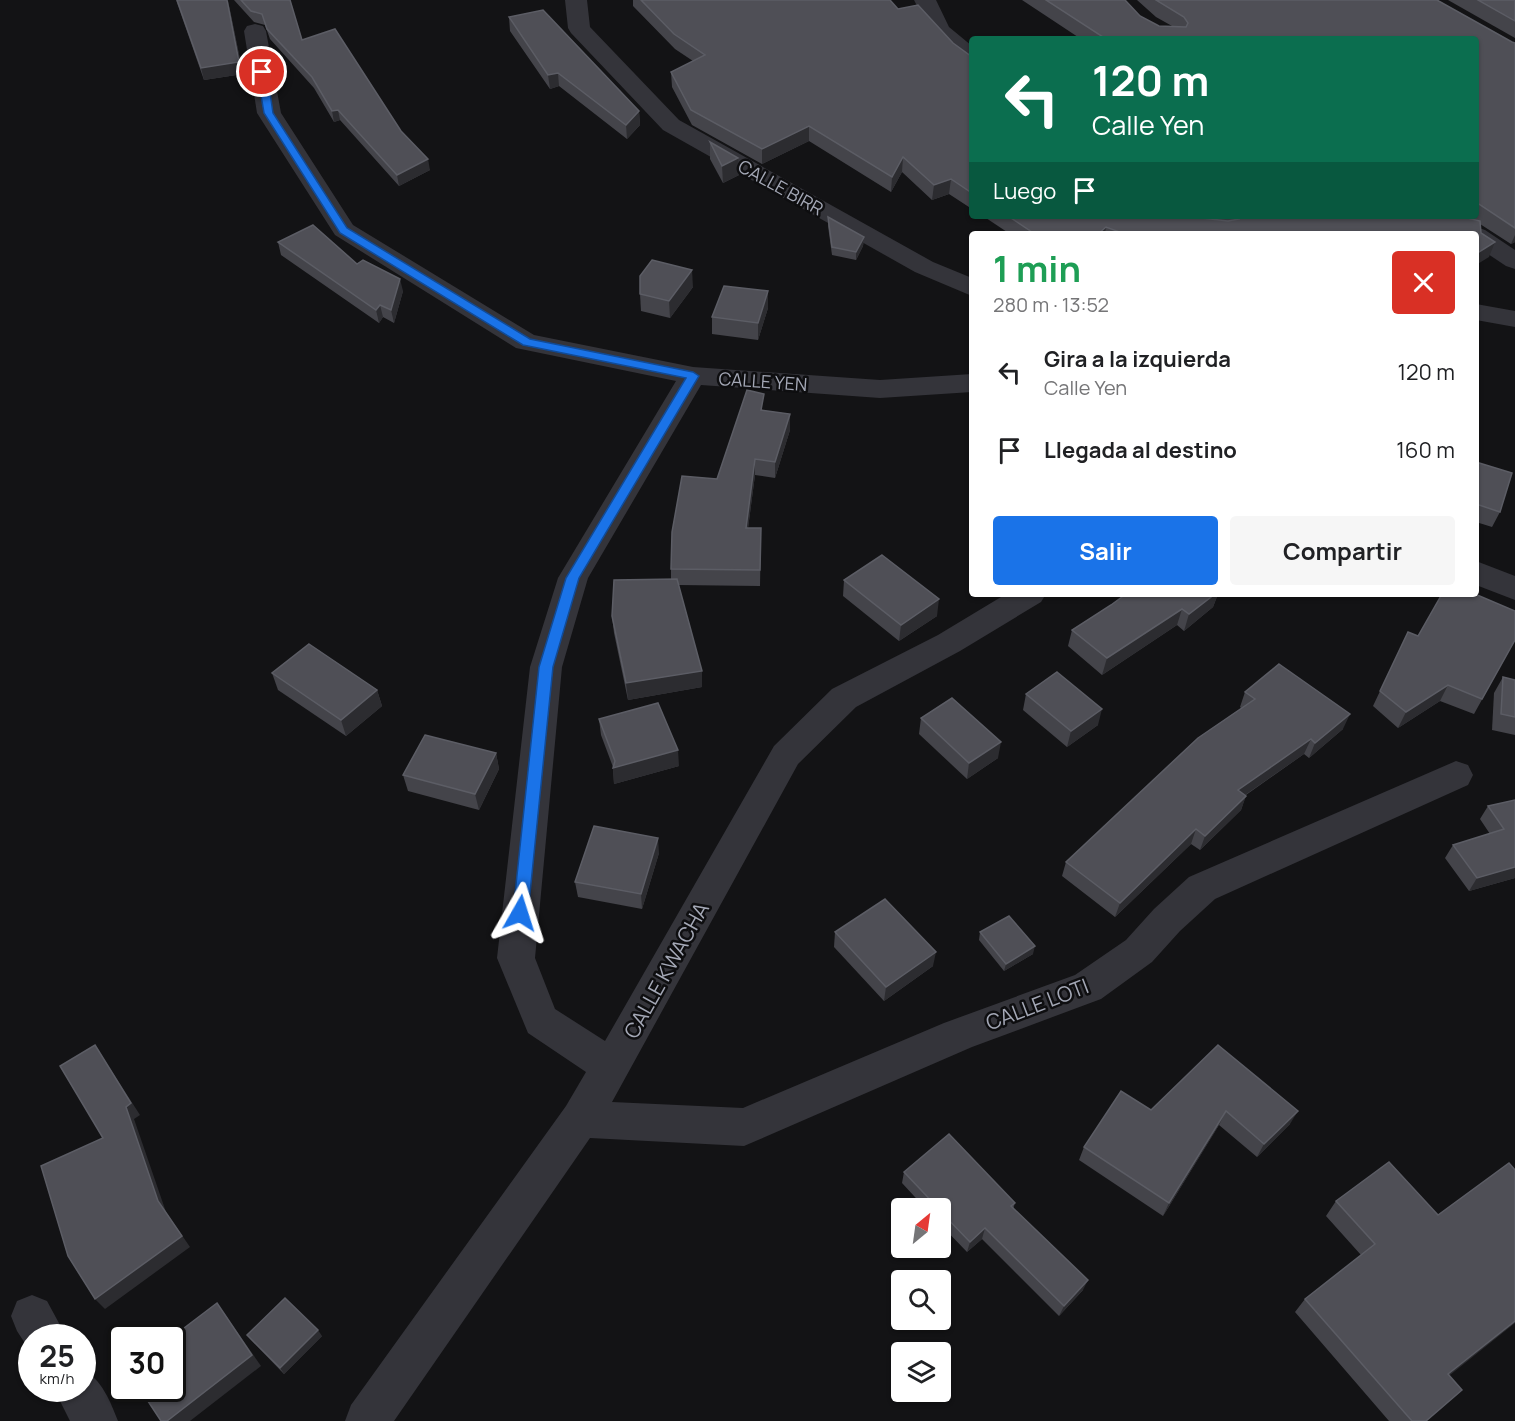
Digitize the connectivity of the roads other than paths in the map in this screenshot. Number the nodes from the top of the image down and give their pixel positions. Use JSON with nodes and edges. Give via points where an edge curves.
{"nodes":[{"id":1,"x":576,"y":0,"type":"edge"},
{"id":2,"x":925,"y":0,"type":"edge"},
{"id":3,"x":255,"y":31,"type":"dead end"},
{"id":4,"x":969,"y":54,"type":"edge"},
{"id":5,"x":1479,"y":236,"type":"edge"},
{"id":6,"x":1515,"y":261,"type":"edge"},
{"id":7,"x":969,"y":287,"type":"edge"},
{"id":8,"x":1479,"y":313,"type":"edge"},
{"id":9,"x":1515,"y":319,"type":"edge"},
{"id":10,"x":693,"y":376,"type":"junction"},
{"id":11,"x":969,"y":383,"type":"edge"},
{"id":12,"x":1479,"y":573,"type":"edge"},
{"id":13,"x":1515,"y":589,"type":"edge"},
{"id":14,"x":1025,"y":597,"type":"edge"},
{"id":15,"x":1456,"y":775,"type":"dead end"},
{"id":16,"x":611,"y":1067,"type":"junction"},
{"id":17,"x":580,"y":1119,"type":"junction"},
{"id":18,"x":84,"y":1402,"type":"edge"},
{"id":19,"x":96,"y":1421,"type":"edge"},
{"id":20,"x":367,"y":1421,"type":"edge"}],
"edges":[{"from":1,"to":7,"type":"street","name":"CALLE BIRR","via":[[579,28],[671,125],[924,267]]},
{"from":2,"to":4,"type":"street","via":[[940,30]]},
{"from":3,"to":10,"type":"street","name":"CALLE YEN","via":[[269,113],[344,230],[526,342]]},
{"from":5,"to":6,"type":"street"},
{"from":8,"to":9,"type":"street"},
{"from":10,"to":11,"type":"street","name":"CALLE YEN","via":[[880,389]]},
{"from":10,"to":16,"type":"street","via":[[573,578],[546,667],[516,958],[541,1022]]},
{"from":12,"to":13,"type":"street"},
{"from":14,"to":16,"type":"street","name":"CALLE KWACHA","via":[[949,643],[844,698],[786,755]]},
{"from":15,"to":17,"type":"street","name":"CALLE LOTI","via":[[1202,888],[1139,951],[1088,987],[958,1035],[744,1127]]},
{"from":16,"to":17,"type":"street","name":"CALLE KWACHA"},
{"from":17,"to":20,"type":"street","name":"CALLE KWACHA"},
{"from":18,"to":19,"type":"street"}]}
